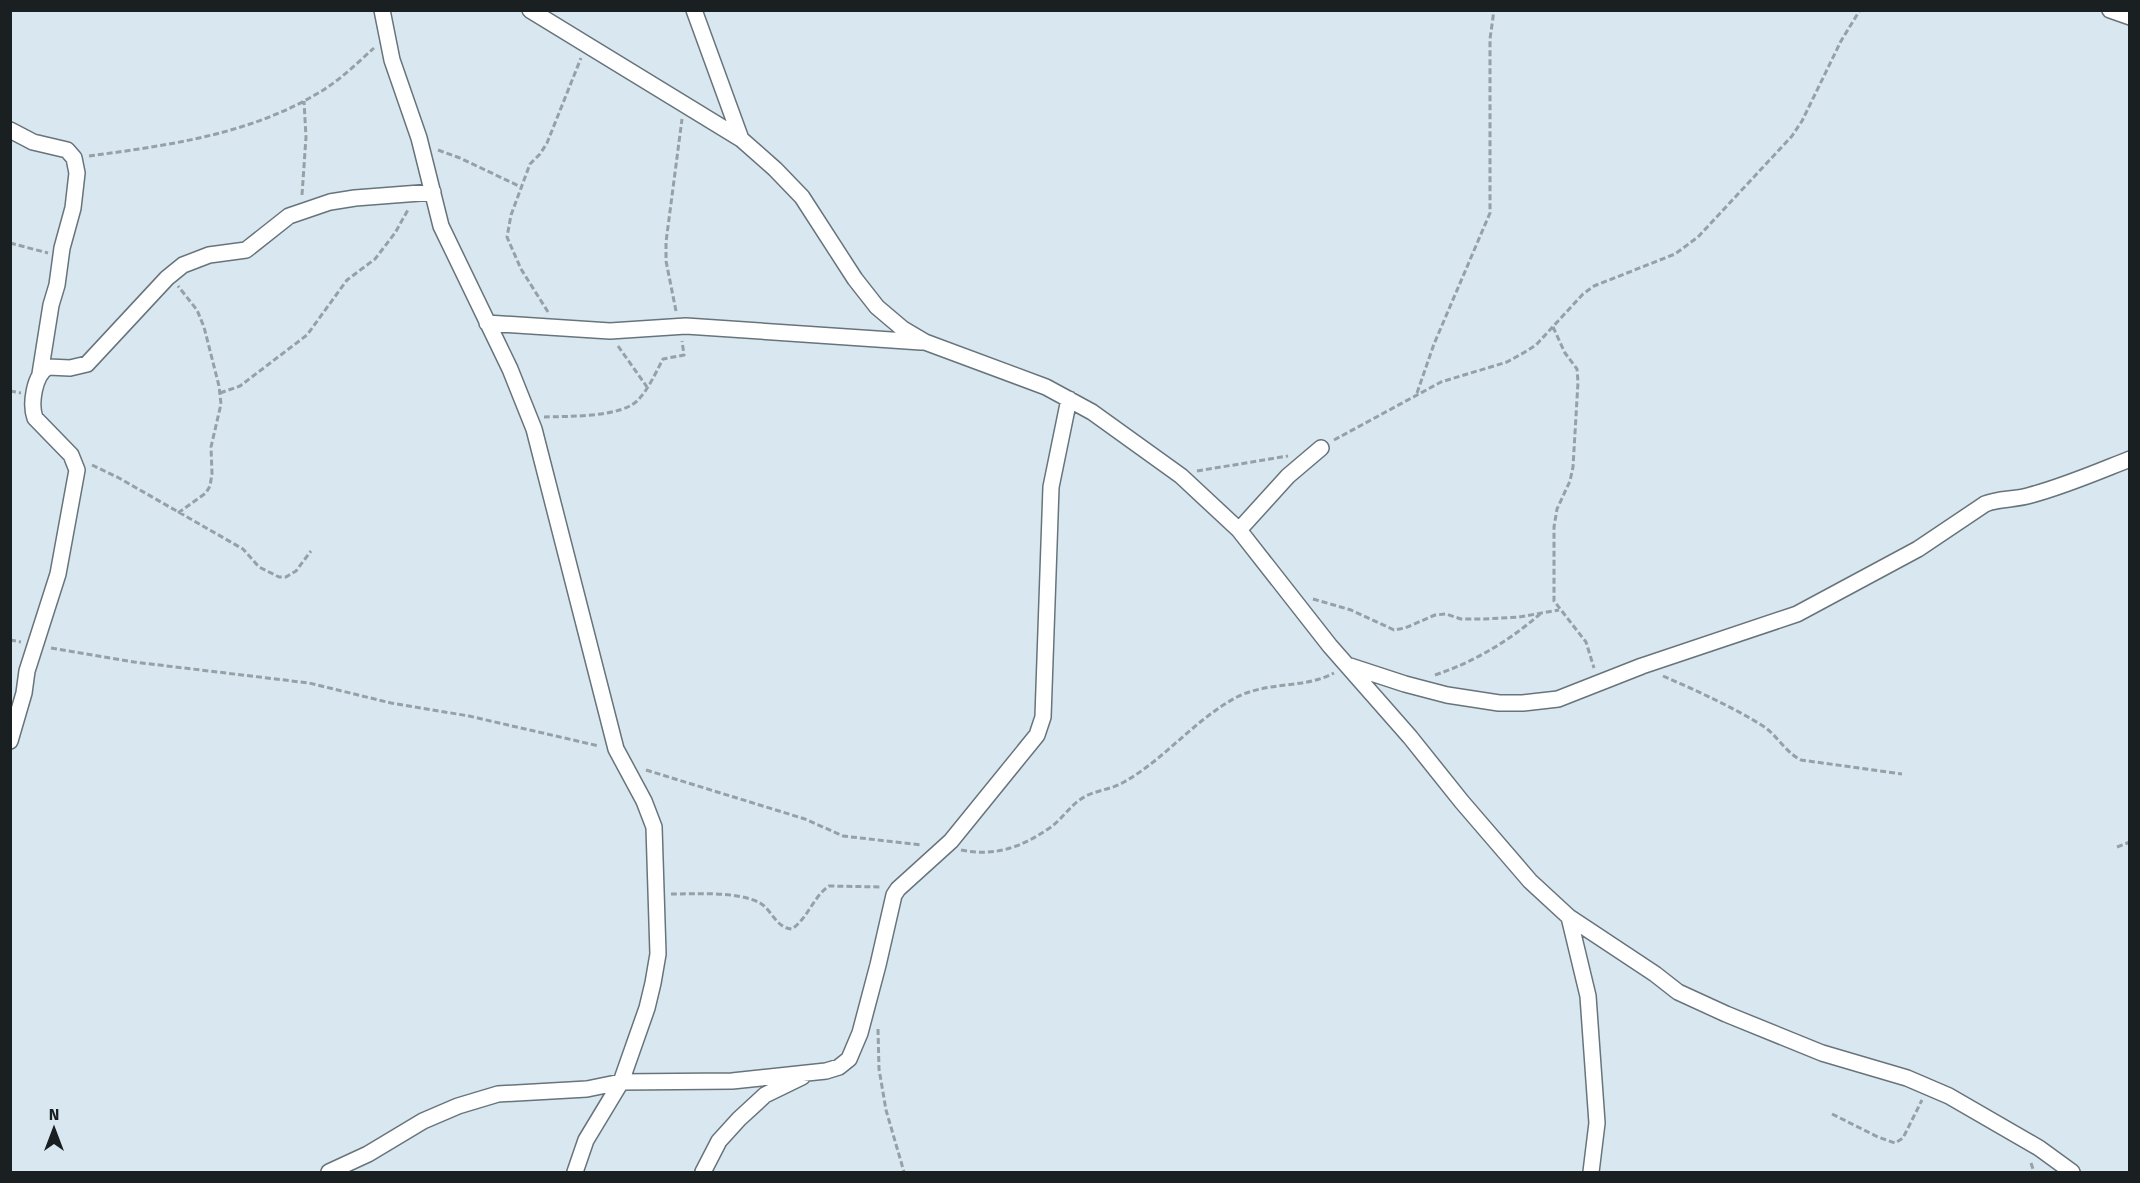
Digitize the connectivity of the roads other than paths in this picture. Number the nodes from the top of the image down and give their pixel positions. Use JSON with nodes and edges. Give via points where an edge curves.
{"nodes":[{"id":1,"x":382,"y":10,"type":"edge"},
{"id":2,"x":530,"y":10,"type":"edge"},
{"id":3,"x":694,"y":10,"type":"edge"},
{"id":4,"x":2110,"y":10,"type":"edge"},
{"id":5,"x":2130,"y":17,"type":"edge"},
{"id":6,"x":10,"y":130,"type":"edge"},
{"id":7,"x":741,"y":139,"type":"junction"},
{"id":8,"x":433,"y":192,"type":"junction"},
{"id":9,"x":487,"y":323,"type":"junction"},
{"id":10,"x":925,"y":342,"type":"junction"},
{"id":11,"x":40,"y":374,"type":"junction"},
{"id":12,"x":1069,"y":399,"type":"junction"},
{"id":13,"x":1321,"y":448,"type":"road end"},
{"id":14,"x":2130,"y":459,"type":"edge"},
{"id":15,"x":1239,"y":530,"type":"junction"},
{"id":16,"x":1348,"y":665,"type":"junction"},
{"id":17,"x":10,"y":741,"type":"edge"},
{"id":18,"x":1569,"y":917,"type":"junction"},
{"id":19,"x":810,"y":1073,"type":"junction"},
{"id":20,"x":621,"y":1082,"type":"junction"},
{"id":21,"x":329,"y":1173,"type":"edge"},
{"id":22,"x":575,"y":1173,"type":"edge"},
{"id":23,"x":704,"y":1173,"type":"edge"},
{"id":24,"x":1591,"y":1173,"type":"edge"},
{"id":25,"x":2072,"y":1173,"type":"edge"}],
"edges":[{"from":1,"to":8,"type":"street","via":[[392,60]]},
{"from":2,"to":7,"type":"street"},
{"from":3,"to":7,"type":"street"},
{"from":4,"to":5,"type":"street"},
{"from":6,"to":11,"type":"street","via":[[33,142],[67,150],[74,158],[77,173]]},
{"from":7,"to":10,"type":"street","via":[[802,197],[877,308]]},
{"from":8,"to":9,"type":"street","via":[[441,225]]},
{"from":8,"to":11,"type":"street","via":[[342,200],[300,212],[289,216],[246,250],[209,255],[183,265],[87,364],[48,367]]},
{"from":9,"to":10,"type":"street","via":[[610,331],[680,327]]},
{"from":9,"to":20,"type":"street","via":[[530,418],[616,749],[654,827],[658,954],[647,1008]]},
{"from":10,"to":12,"type":"street"},
{"from":11,"to":17,"type":"street","via":[[32,406],[35,418],[71,455],[77,470],[58,574]]},
{"from":12,"to":15,"type":"street","via":[[1181,476]]},
{"from":12,"to":19,"type":"street","via":[[1050,487],[1041,727],[945,847],[898,888],[860,1033],[849,1059],[839,1067]]},
{"from":13,"to":15,"type":"street","via":[[1288,476]]},
{"from":14,"to":16,"type":"street","via":[[2051,490],[1991,502],[1918,549],[1797,614],[1558,699],[1499,703],[1447,695]]},
{"from":15,"to":16,"type":"street"},
{"from":16,"to":18,"type":"street","via":[[1530,881]]},
{"from":18,"to":24,"type":"street","via":[[1588,996],[1597,1123]]},
{"from":18,"to":25,"type":"street","via":[[1678,992],[1822,1053],[1928,1087],[2039,1148]]},
{"from":19,"to":20,"type":"street","via":[[732,1081]]},
{"from":19,"to":23,"type":"street","via":[[765,1095],[739,1119],[719,1141]]},
{"from":20,"to":21,"type":"street","via":[[587,1089],[485,1097],[423,1121]]},
{"from":20,"to":22,"type":"street","via":[[586,1140]]}]}
